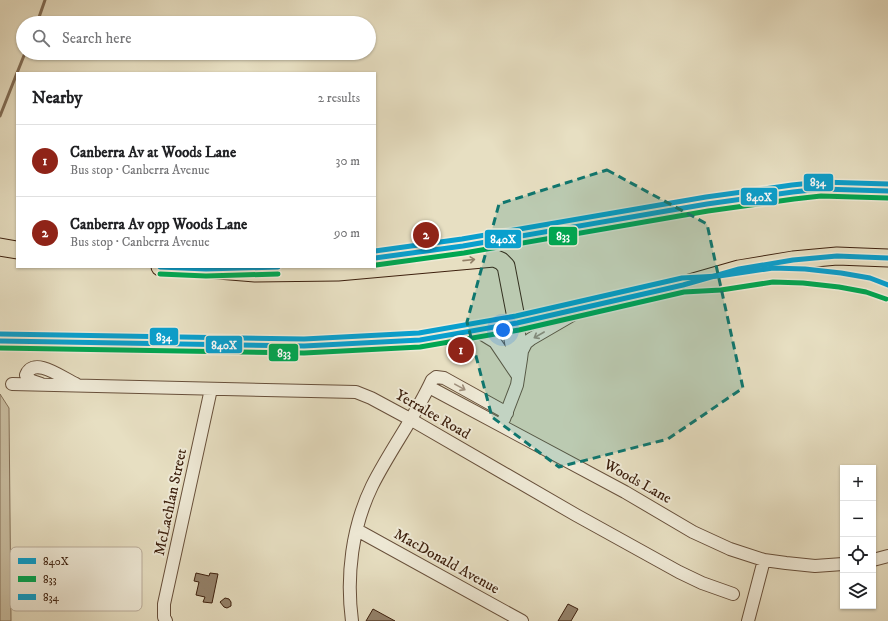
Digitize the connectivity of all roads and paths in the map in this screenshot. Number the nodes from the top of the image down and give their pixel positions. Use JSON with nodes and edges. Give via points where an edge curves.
{"nodes":[{"id":1,"x":888,"y":191,"type":"edge"},
{"id":2,"x":514,"y":237,"type":"junction"},
{"id":3,"x":0,"y":247,"type":"edge"},
{"id":4,"x":16,"y":250,"type":"edge"},
{"id":5,"x":376,"y":258,"type":"edge"},
{"id":6,"x":888,"y":258,"type":"edge"},
{"id":7,"x":500,"y":260,"type":"junction"},
{"id":8,"x":183,"y":268,"type":"edge"},
{"id":9,"x":242,"y":268,"type":"edge"},
{"id":10,"x":206,"y":269,"type":"junction"},
{"id":11,"x":683,"y":285,"type":"junction"},
{"id":12,"x":888,"y":292,"type":"edge"},
{"id":13,"x":583,"y":308,"type":"junction"},
{"id":14,"x":513,"y":324,"type":"junction"},
{"id":15,"x":477,"y":331,"type":"junction"},
{"id":16,"x":0,"y":341,"type":"edge"},
{"id":17,"x":522,"y":351,"type":"junction"},
{"id":18,"x":519,"y":374,"type":"junction"},
{"id":19,"x":12,"y":384,"type":"dead end"},
{"id":20,"x":44,"y":385,"type":"junction"},
{"id":21,"x":83,"y":386,"type":"junction"},
{"id":22,"x":429,"y":387,"type":"junction"},
{"id":23,"x":211,"y":389,"type":"junction"},
{"id":24,"x":506,"y":413,"type":"junction"},
{"id":25,"x":410,"y":419,"type":"junction"},
{"id":26,"x":502,"y":426,"type":"junction"},
{"id":27,"x":357,"y":530,"type":"junction"},
{"id":28,"x":888,"y":556,"type":"edge"},
{"id":29,"x":876,"y":559,"type":"edge"},
{"id":30,"x":764,"y":560,"type":"junction"},
{"id":31,"x":840,"y":564,"type":"edge"},
{"id":32,"x":733,"y":594,"type":"dead end"},
{"id":33,"x":166,"y":621,"type":"edge"},
{"id":34,"x":352,"y":621,"type":"edge"},
{"id":35,"x":522,"y":621,"type":"edge"},
{"id":36,"x":748,"y":621,"type":"edge"}],
"edges":[{"from":1,"to":2,"type":"highway","via":[[793,192]]},
{"from":2,"to":5,"type":"highway"},
{"from":2,"to":7,"type":"highway"},
{"from":3,"to":4,"type":"highway"},
{"from":6,"to":11,"type":"highway","via":[[837,256],[793,260],[739,269]]},
{"from":10,"to":7,"type":"highway","one_way":true,"via":[[248,273],[317,273],[486,258]]},
{"from":7,"to":14,"type":"highway","via":[[500,275]]},
{"from":8,"to":10,"type":"highway"},
{"from":9,"to":10,"type":"highway"},
{"from":11,"to":12,"type":"main road","via":[[720,283],[772,275],[804,276],[854,282]]},
{"from":11,"to":13,"type":"highway"},
{"from":13,"to":14,"type":"highway"},
{"from":13,"to":17,"type":"street","one_way":true,"via":[[531,339]]},
{"from":14,"to":15,"type":"highway"},
{"from":14,"to":17,"type":"street"},
{"from":14,"to":18,"type":"street","via":[[513,355]]},
{"from":15,"to":16,"type":"highway","via":[[420,340],[304,346]]},
{"from":15,"to":18,"type":"street","via":[[495,342]]},
{"from":17,"to":18,"type":"street"},
{"from":18,"to":24,"type":"street"},
{"from":19,"to":20,"type":"street","name":"Yerralee Road"},
{"from":20,"to":21,"type":"street","name":"Yerralee Road"},
{"from":20,"to":21,"type":"street","name":"Yerralee Road","via":[[28,378],[28,370],[45,368],[74,384]]},
{"from":21,"to":23,"type":"street","name":"Yerralee Road"},
{"from":22,"to":24,"type":"street","one_way":true,"via":[[433,378],[442,377]]},
{"from":22,"to":25,"type":"street"},
{"from":22,"to":26,"type":"street","name":"Woods Lane"},
{"from":23,"to":25,"type":"street","name":"Yerralee Road","via":[[356,392]]},
{"from":23,"to":33,"type":"street","name":"McLachlan Street","via":[[164,604]]},
{"from":24,"to":26,"type":"street"},
{"from":25,"to":27,"type":"street","via":[[372,487]]},
{"from":25,"to":32,"type":"street","name":"Yerralee Road","via":[[680,572]]},
{"from":26,"to":30,"type":"street","name":"Woods Lane","via":[[701,536]]},
{"from":27,"to":34,"type":"street","via":[[351,560]]},
{"from":27,"to":35,"type":"street","name":"MacDonald Avenue"},
{"from":28,"to":29,"type":"street"},
{"from":30,"to":31,"type":"street","name":"Woods Lane","via":[[805,565]]},
{"from":30,"to":36,"type":"street"}]}
